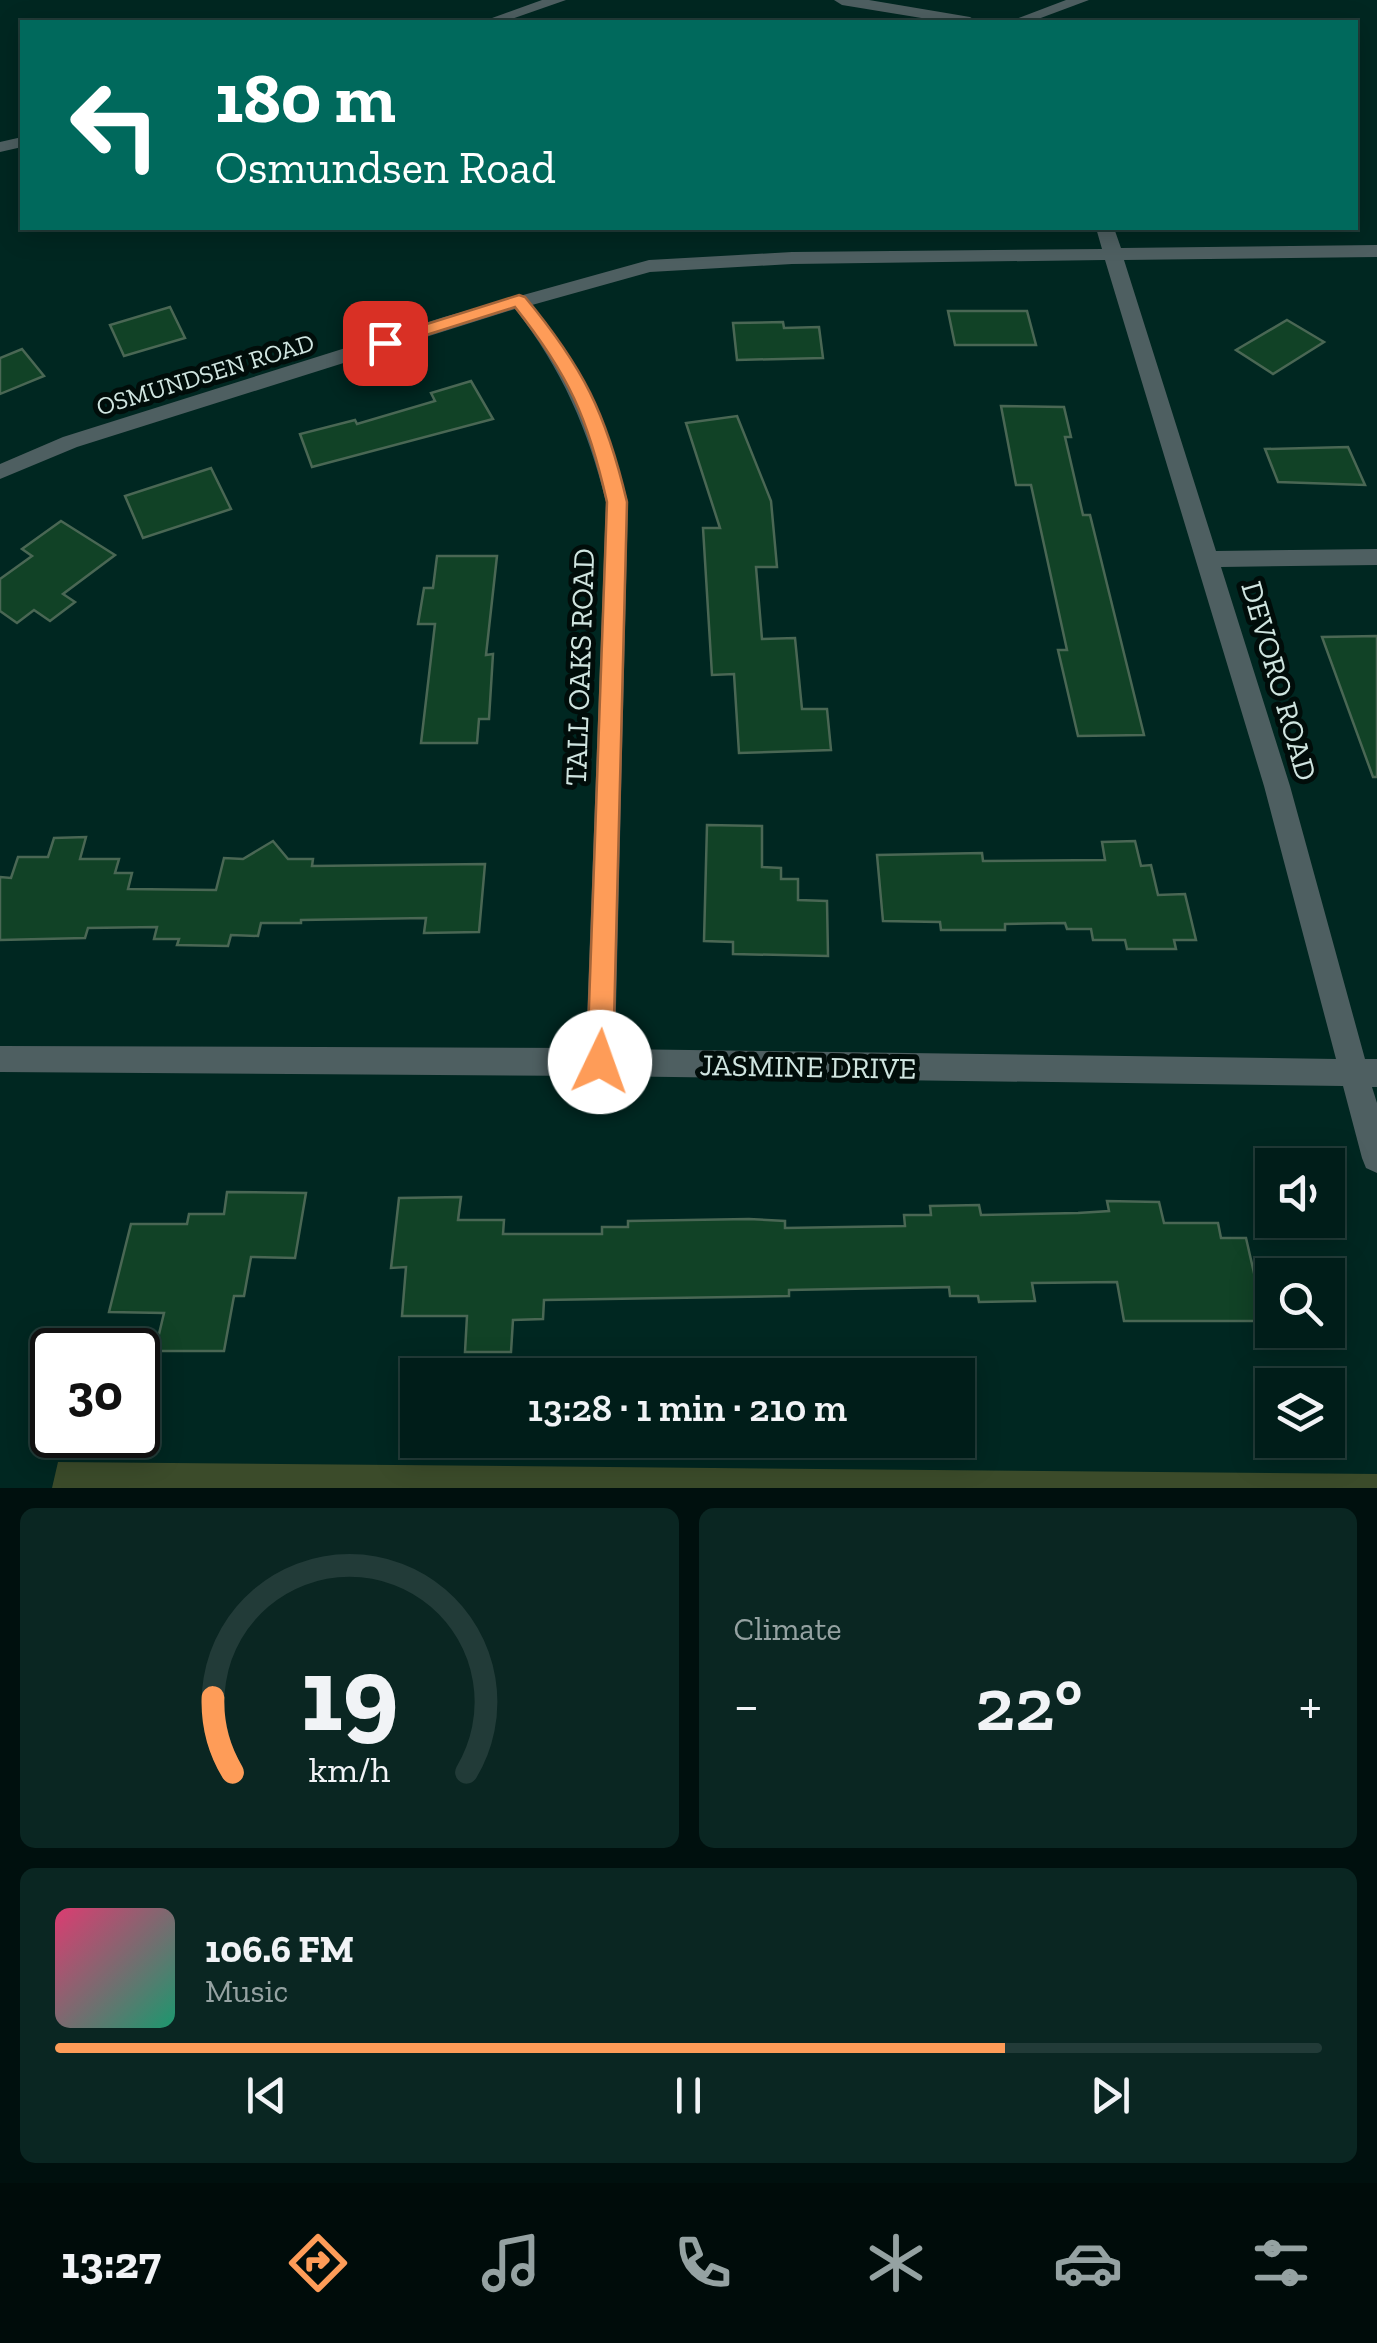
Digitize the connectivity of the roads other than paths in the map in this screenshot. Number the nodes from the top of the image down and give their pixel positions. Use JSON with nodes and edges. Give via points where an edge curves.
{"nodes":[{"id":1,"x":558,"y":0,"type":"edge"},
{"id":2,"x":842,"y":0,"type":"edge"},
{"id":3,"x":1081,"y":0,"type":"edge"},
{"id":4,"x":494,"y":20,"type":"edge"},
{"id":5,"x":958,"y":20,"type":"edge"},
{"id":6,"x":1022,"y":20,"type":"edge"},
{"id":7,"x":1106,"y":230,"type":"edge"},
{"id":8,"x":1377,"y":251,"type":"edge"},
{"id":9,"x":1114,"y":255,"type":"junction"},
{"id":10,"x":519,"y":300,"type":"junction"},
{"id":11,"x":0,"y":472,"type":"edge"},
{"id":12,"x":1377,"y":557,"type":"edge"},
{"id":13,"x":1209,"y":559,"type":"junction"},
{"id":14,"x":0,"y":1059,"type":"edge"},
{"id":15,"x":600,"y":1062,"type":"junction"},
{"id":16,"x":1366,"y":1074,"type":"edge"},
{"id":17,"x":1377,"y":1158,"type":"edge"}],
"edges":[{"from":1,"to":4,"type":"street"},
{"from":2,"to":5,"type":"street"},
{"from":3,"to":6,"type":"street"},
{"from":7,"to":9,"type":"street","name":"DEVORO ROAD"},
{"from":8,"to":9,"type":"street","name":"OSMUNDSEN ROAD"},
{"from":9,"to":10,"type":"street","name":"OSMUNDSEN ROAD","via":[[688,262]]},
{"from":9,"to":13,"type":"street","name":"DEVORO ROAD"},
{"from":10,"to":11,"type":"street","name":"OSMUNDSEN ROAD","via":[[70,442]]},
{"from":10,"to":15,"type":"street","name":"TALL OAKS ROAD","via":[[579,383],[603,440],[617,502]]},
{"from":12,"to":13,"type":"street"},
{"from":13,"to":16,"type":"street","name":"DEVORO ROAD"},
{"from":14,"to":15,"type":"street","name":"JASMINE DRIVE"},
{"from":15,"to":16,"type":"street","name":"JASMINE DRIVE"},
{"from":16,"to":17,"type":"street","name":"DEVORO ROAD"}]}
